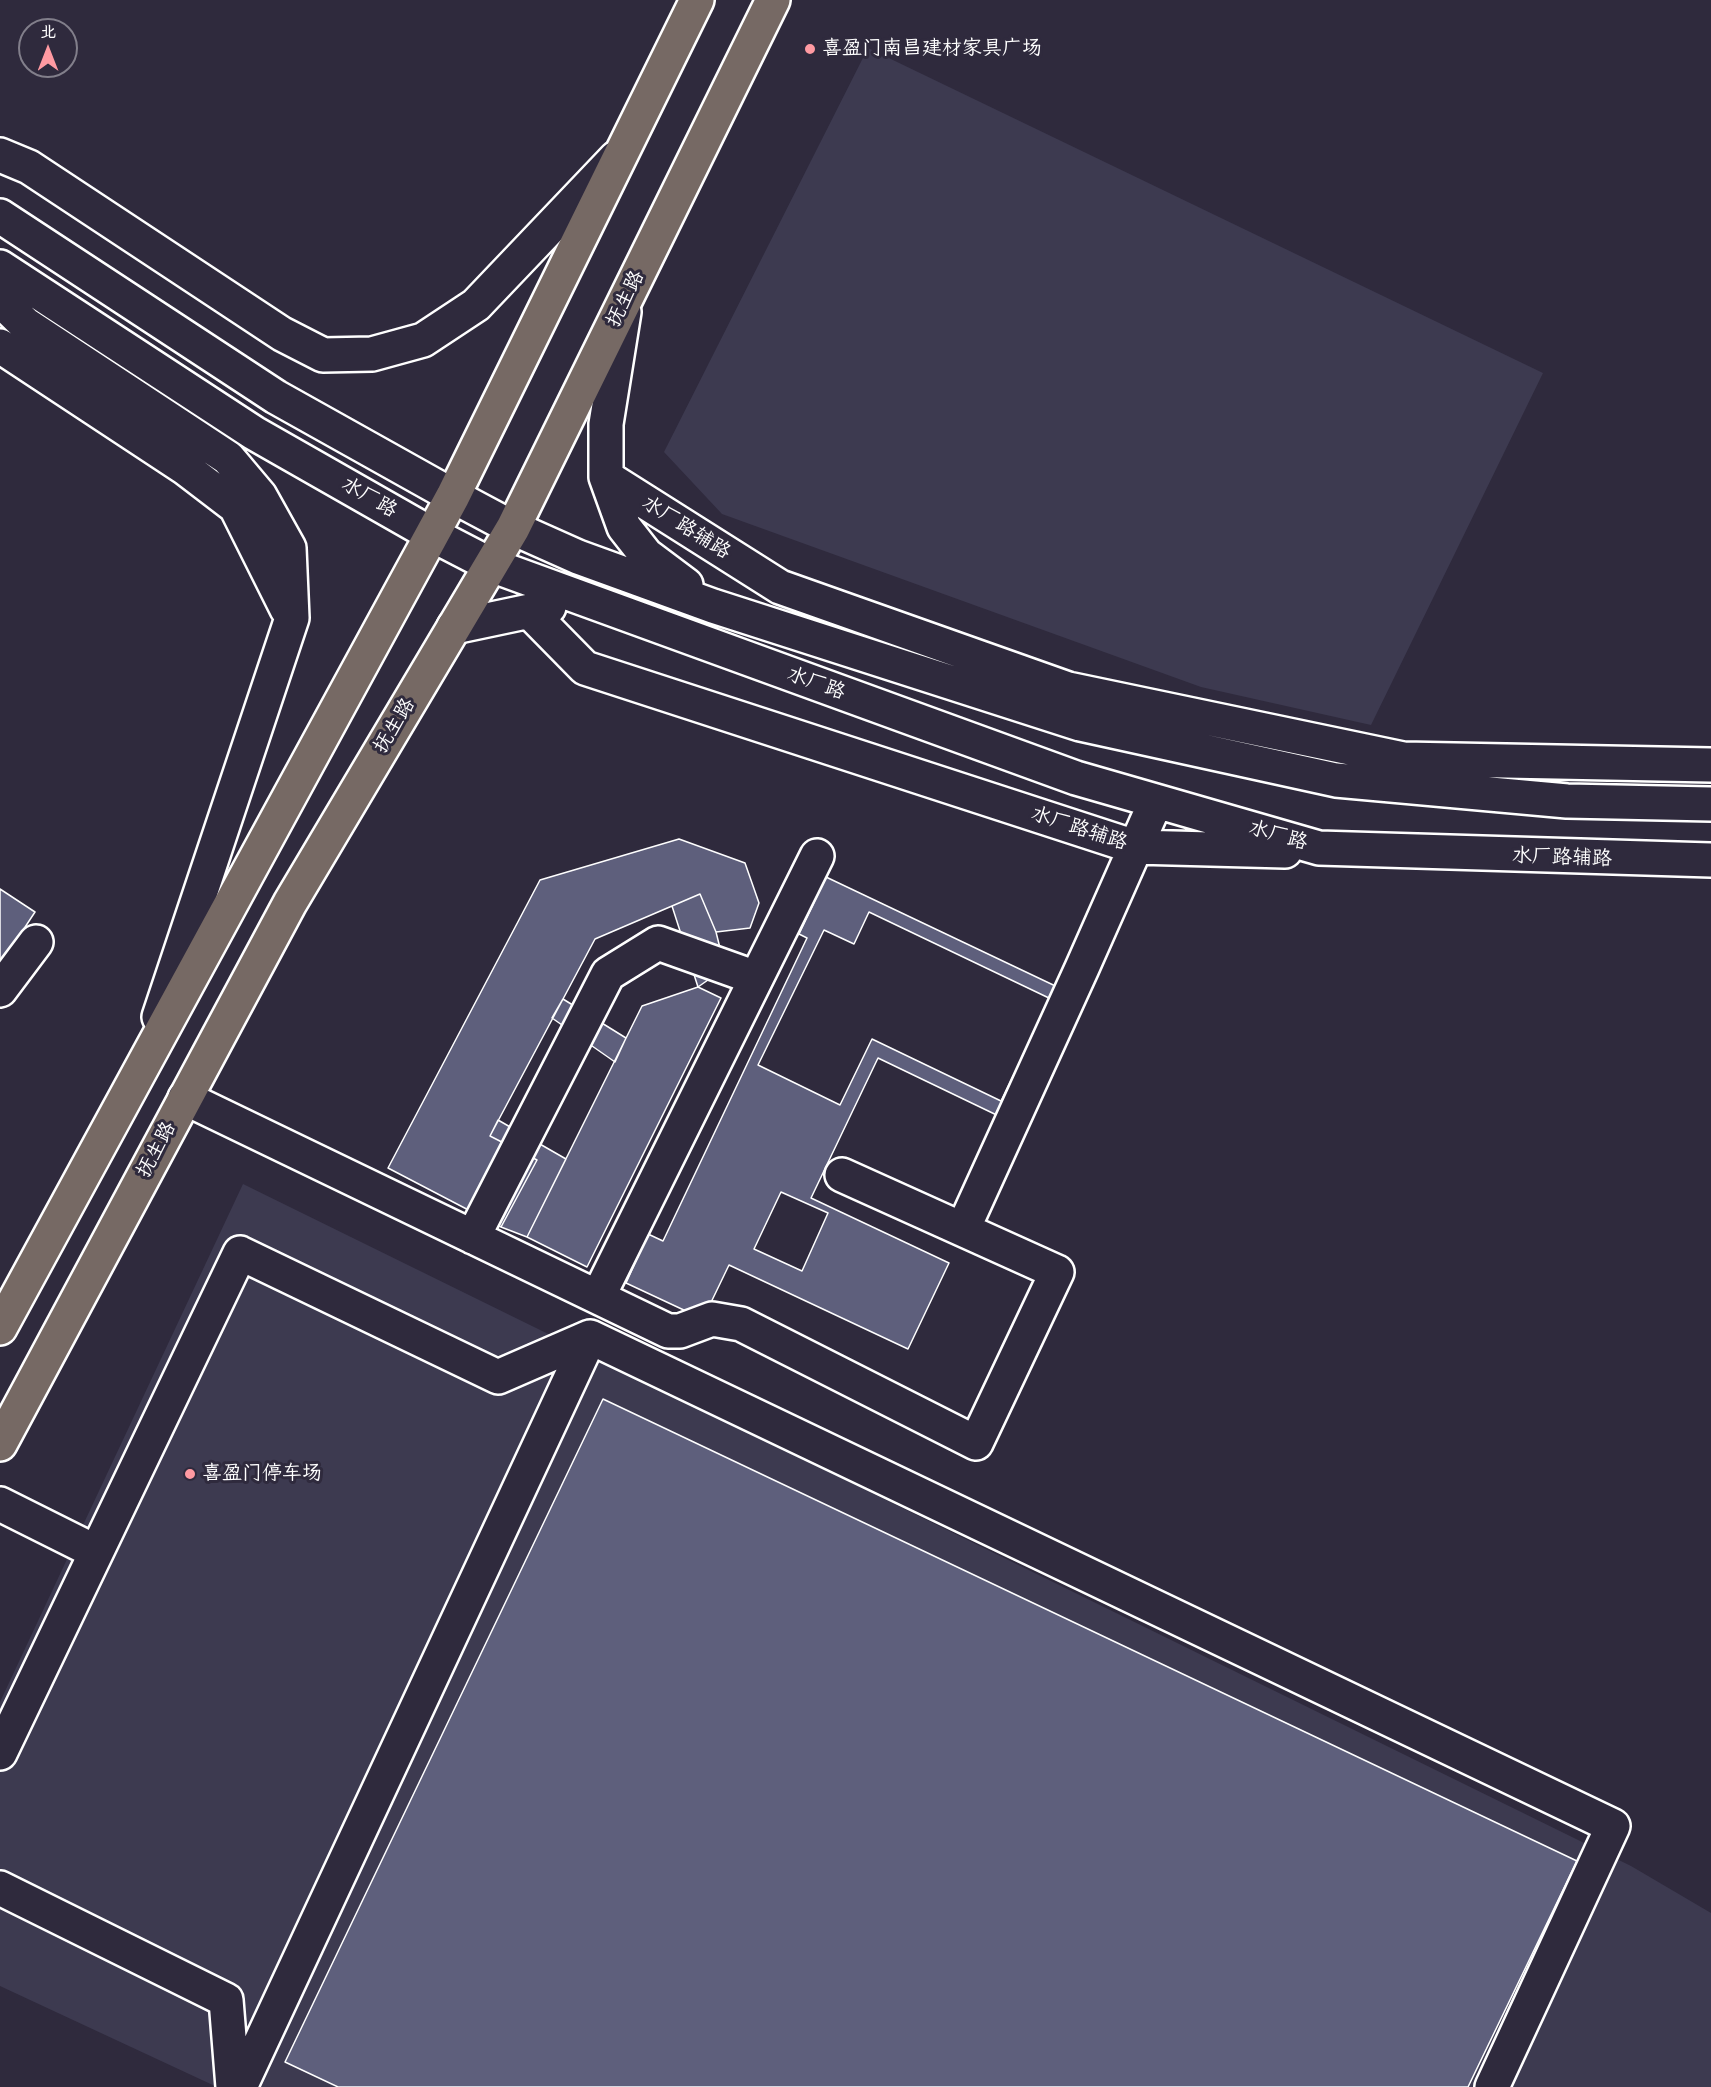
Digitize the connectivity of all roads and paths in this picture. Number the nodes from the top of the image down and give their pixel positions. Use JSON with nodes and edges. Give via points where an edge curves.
{"nodes":[{"id":1,"x":697,"y":0,"type":"edge"},
{"id":2,"x":773,"y":0,"type":"edge"},
{"id":3,"x":622,"y":153,"type":"junction"},
{"id":4,"x":0,"y":155,"type":"edge"},
{"id":5,"x":0,"y":216,"type":"edge"},
{"id":6,"x":0,"y":267,"type":"edge"},
{"id":7,"x":626,"y":299,"type":"junction"},
{"id":8,"x":0,"y":300,"type":"edge"},
{"id":9,"x":0,"y":346,"type":"edge"},
{"id":10,"x":606,"y":477,"type":"junction"},
{"id":11,"x":453,"y":496,"type":"junction"},
{"id":12,"x":513,"y":528,"type":"junction"},
{"id":13,"x":433,"y":534,"type":"junction"},
{"id":14,"x":491,"y":565,"type":"junction"},
{"id":15,"x":585,"y":599,"type":"junction"},
{"id":16,"x":714,"y":606,"type":"junction"},
{"id":17,"x":529,"y":611,"type":"junction"},
{"id":18,"x":292,"y":618,"type":"junction"},
{"id":19,"x":454,"y":627,"type":"junction"},
{"id":20,"x":1711,"y":765,"type":"edge"},
{"id":21,"x":1156,"y":801,"type":"junction"},
{"id":22,"x":1711,"y":804,"type":"edge"},
{"id":23,"x":1135,"y":847,"type":"junction"},
{"id":24,"x":817,"y":856,"type":"dead end"},
{"id":25,"x":1711,"y":861,"type":"edge"},
{"id":26,"x":36,"y":942,"type":"dead end"},
{"id":27,"x":756,"y":978,"type":"junction"},
{"id":28,"x":0,"y":990,"type":"edge"},
{"id":29,"x":144,"y":1064,"type":"junction"},
{"id":30,"x":185,"y":1098,"type":"junction"},
{"id":31,"x":842,"y":1175,"type":"dead end"},
{"id":32,"x":963,"y":1229,"type":"junction"},
{"id":33,"x":473,"y":1237,"type":"junction"},
{"id":34,"x":597,"y":1297,"type":"junction"},
{"id":35,"x":0,"y":1328,"type":"edge"},
{"id":36,"x":590,"y":1337,"type":"junction"},
{"id":37,"x":0,"y":1444,"type":"edge"},
{"id":38,"x":0,"y":1504,"type":"edge"},
{"id":39,"x":96,"y":1552,"type":"junction"},
{"id":40,"x":0,"y":1753,"type":"edge"},
{"id":41,"x":0,"y":1888,"type":"edge"},
{"id":42,"x":233,"y":2087,"type":"edge"},
{"id":43,"x":240,"y":2087,"type":"edge"},
{"id":44,"x":1492,"y":2087,"type":"edge"}],
"edges":[{"from":1,"to":3,"type":"main road"},
{"from":2,"to":7,"type":"main road","name":"抚生路"},
{"from":3,"to":4,"type":"street","via":[[476,305],[423,340],[372,354],[323,355],[282,334],[29,167]]},
{"from":3,"to":11,"type":"main road"},
{"from":5,"to":11,"type":"street","via":[[276,397]]},
{"from":6,"to":13,"type":"street","name":"水厂路","via":[[254,433]]},
{"from":7,"to":10,"type":"street","via":[[606,424]]},
{"from":7,"to":12,"type":"main road","name":"抚生路"},
{"from":8,"to":18,"type":"street","via":[[26,324],[228,458],[260,496],[289,549]]},
{"from":9,"to":18,"type":"street","via":[[185,468],[236,507]]},
{"from":10,"to":16,"type":"street","via":[[624,527],[646,555]]},
{"from":10,"to":20,"type":"street","name":"水厂路辅路","via":[[780,587],[1068,689],[1403,759]]},
{"from":11,"to":12,"type":"street"},
{"from":11,"to":13,"type":"main road"},
{"from":12,"to":14,"type":"main road","name":"抚生路"},
{"from":12,"to":16,"type":"street","via":[[578,557]]},
{"from":13,"to":14,"type":"street","name":"水厂路"},
{"from":13,"to":29,"type":"main road"},
{"from":14,"to":15,"type":"street","name":"水厂路"},
{"from":14,"to":19,"type":"main road","name":"抚生路"},
{"from":15,"to":17,"type":"street"},
{"from":15,"to":21,"type":"street","name":"水厂路","via":[[1076,778]]},
{"from":16,"to":22,"type":"street","via":[[1080,724],[1336,780],[1567,801]]},
{"from":17,"to":19,"type":"street"},
{"from":17,"to":23,"type":"street","name":"水厂路辅路","via":[[585,668]]},
{"from":18,"to":29,"type":"street"},
{"from":19,"to":30,"type":"main road","name":"抚生路","via":[[290,903]]},
{"from":21,"to":23,"type":"street"},
{"from":21,"to":25,"type":"street","name":"水厂路","via":[[1319,848]]},
{"from":23,"to":25,"type":"street","name":"水厂路辅路"},
{"from":23,"to":32,"type":"street"},
{"from":24,"to":27,"type":"street"},
{"from":26,"to":28,"type":"street"},
{"from":27,"to":33,"type":"street","via":[[658,943],[608,974]]},
{"from":27,"to":34,"type":"street"},
{"from":29,"to":35,"type":"main road"},
{"from":30,"to":33,"type":"street"},
{"from":30,"to":37,"type":"main road","name":"抚生路"},
{"from":31,"to":32,"type":"street"},
{"from":32,"to":34,"type":"street","via":[[1058,1272],[976,1443],[741,1324],[712,1320],[668,1331]]},
{"from":33,"to":34,"type":"street"},
{"from":36,"to":39,"type":"street","via":[[498,1377],[240,1253]]},
{"from":36,"to":43,"type":"street"},
{"from":36,"to":44,"type":"street","via":[[1613,1826]]},
{"from":38,"to":39,"type":"street"},
{"from":39,"to":40,"type":"street"},
{"from":41,"to":42,"type":"street","via":[[225,2000]]}]}
